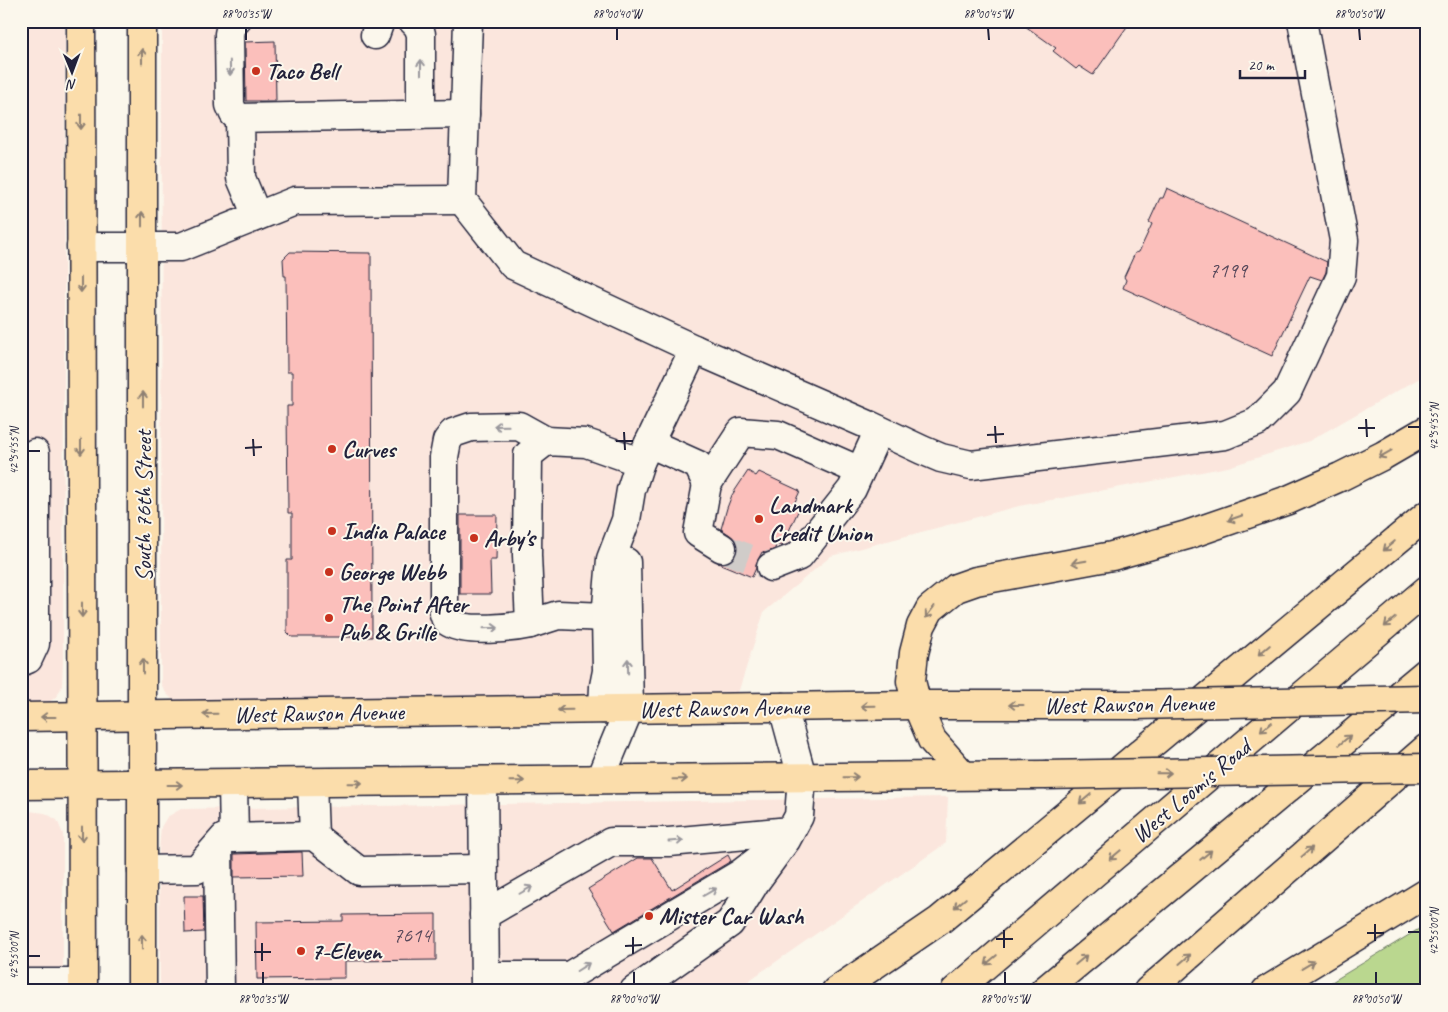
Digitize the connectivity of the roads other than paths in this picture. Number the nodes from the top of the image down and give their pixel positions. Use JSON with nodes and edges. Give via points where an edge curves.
{"nodes":[{"id":1,"x":81,"y":21,"type":"edge"},
{"id":2,"x":142,"y":21,"type":"edge"},
{"id":3,"x":236,"y":21,"type":"edge"},
{"id":4,"x":413,"y":21,"type":"edge"},
{"id":5,"x":468,"y":21,"type":"edge"},
{"id":6,"x":1302,"y":21,"type":"edge"},
{"id":7,"x":465,"y":114,"type":"junction"},
{"id":8,"x":421,"y":115,"type":"junction"},
{"id":9,"x":240,"y":118,"type":"junction"},
{"id":10,"x":462,"y":200,"type":"junction"},
{"id":11,"x":257,"y":216,"type":"junction"},
{"id":12,"x":81,"y":247,"type":"junction"},
{"id":13,"x":142,"y":247,"type":"junction"},
{"id":14,"x":694,"y":348,"type":"junction"},
{"id":15,"x":879,"y":430,"type":"junction"},
{"id":16,"x":1427,"y":430,"type":"edge"},
{"id":17,"x":546,"y":441,"type":"junction"},
{"id":18,"x":644,"y":452,"type":"junction"},
{"id":19,"x":35,"y":453,"type":"dead end"},
{"id":20,"x":860,"y":471,"type":"junction"},
{"id":21,"x":707,"y":484,"type":"junction"},
{"id":22,"x":1427,"y":515,"type":"edge"},
{"id":23,"x":626,"y":520,"type":"junction"},
{"id":24,"x":722,"y":548,"type":"tunnel mouth"},
{"id":25,"x":771,"y":568,"type":"dead end"},
{"id":26,"x":1427,"y":590,"type":"edge"},
{"id":27,"x":606,"y":616,"type":"junction"},
{"id":28,"x":530,"y":624,"type":"junction"},
{"id":29,"x":21,"y":662,"type":"edge"},
{"id":30,"x":1427,"y":672,"type":"edge"},
{"id":31,"x":1427,"y":699,"type":"edge"},
{"id":32,"x":916,"y":705,"type":"junction"},
{"id":33,"x":784,"y":707,"type":"junction"},
{"id":34,"x":616,"y":709,"type":"junction"},
{"id":35,"x":143,"y":715,"type":"junction"},
{"id":36,"x":21,"y":717,"type":"edge"},
{"id":37,"x":82,"y":717,"type":"junction"},
{"id":38,"x":1427,"y":748,"type":"edge"},
{"id":39,"x":1427,"y":768,"type":"edge"},
{"id":40,"x":964,"y":775,"type":"junction"},
{"id":41,"x":802,"y":777,"type":"junction"},
{"id":42,"x":600,"y":780,"type":"junction"},
{"id":43,"x":483,"y":781,"type":"junction"},
{"id":44,"x":312,"y":783,"type":"junction"},
{"id":45,"x":233,"y":784,"type":"junction"},
{"id":46,"x":21,"y":785,"type":"edge"},
{"id":47,"x":82,"y":785,"type":"junction"},
{"id":48,"x":141,"y":785,"type":"junction"},
{"id":49,"x":788,"y":835,"type":"junction"},
{"id":50,"x":314,"y":836,"type":"junction"},
{"id":51,"x":226,"y":842,"type":"junction"},
{"id":52,"x":483,"y":869,"type":"junction"},
{"id":53,"x":142,"y":870,"type":"junction"},
{"id":54,"x":1427,"y":893,"type":"edge"},
{"id":55,"x":484,"y":915,"type":"junction"},
{"id":56,"x":21,"y":983,"type":"edge"},
{"id":57,"x":485,"y":983,"type":"edge"},
{"id":58,"x":82,"y":987,"type":"edge"},
{"id":59,"x":142,"y":991,"type":"edge"},
{"id":60,"x":220,"y":991,"type":"edge"},
{"id":61,"x":634,"y":991,"type":"edge"},
{"id":62,"x":836,"y":991,"type":"edge"},
{"id":63,"x":955,"y":991,"type":"edge"},
{"id":64,"x":1044,"y":991,"type":"edge"},
{"id":65,"x":1148,"y":991,"type":"edge"},
{"id":66,"x":1266,"y":991,"type":"edge"}],
"edges":[{"from":1,"to":12,"type":"main road","one_way":true},
{"from":13,"to":2,"type":"main road","name":"South 76th Street","one_way":true},
{"from":3,"to":9,"type":"lane","one_way":true,"via":[[231,25],[229,34],[230,105]]},
{"from":8,"to":4,"type":"lane","one_way":true,"via":[[421,34]]},
{"from":5,"to":7,"type":"lane"},
{"from":6,"to":15,"type":"lane","via":[[1344,240],[1341,276],[1287,392],[1257,422],[1225,435],[971,465],[941,458]]},
{"from":7,"to":8,"type":"lane"},
{"from":7,"to":10,"type":"lane"},
{"from":8,"to":9,"type":"lane"},
{"from":9,"to":11,"type":"lane","via":[[241,178]]},
{"from":10,"to":11,"type":"lane","via":[[295,201]]},
{"from":10,"to":14,"type":"lane","via":[[513,265]]},
{"from":11,"to":13,"type":"lane","via":[[182,247]]},
{"from":12,"to":13,"type":"lane"},
{"from":12,"to":37,"type":"main road","one_way":true},
{"from":35,"to":13,"type":"main road","name":"South 76th Street","one_way":true},
{"from":14,"to":15,"type":"lane"},
{"from":14,"to":18,"type":"lane"},
{"from":15,"to":20,"type":"lane"},
{"from":16,"to":32,"type":"main road","one_way":true,"via":[[1384,455],[1288,500],[1187,535],[1112,556],[976,581],[956,588],[930,609],[921,626],[911,681]]},
{"from":17,"to":18,"type":"lane"},
{"from":17,"to":28,"type":"lane","via":[[528,455]]},
{"from":17,"to":28,"type":"lane","one_way":true,"via":[[519,426],[471,427],[453,433],[447,441],[444,457],[446,619],[459,627],[515,628]]},
{"from":18,"to":21,"type":"lane","via":[[698,465]]},
{"from":18,"to":23,"type":"lane","via":[[631,490]]},
{"from":19,"to":29,"type":"lane","via":[[35,644],[28,659]]},
{"from":20,"to":21,"type":"lane","via":[[778,435],[741,432]]},
{"from":20,"to":25,"type":"lane","via":[[852,489],[798,556]]},
{"from":21,"to":24,"type":"lane","via":[[698,534]]},
{"from":22,"to":62,"type":"main road","one_way":true,"via":[[940,920]]},
{"from":23,"to":27,"type":"lane","via":[[611,559]]},
{"from":34,"to":23,"type":"lane","one_way":true},
{"from":26,"to":63,"type":"main road","name":"West Loomis Road","one_way":true},
{"from":27,"to":28,"type":"lane","via":[[558,615]]},
{"from":27,"to":34,"type":"lane","via":[[607,671],[604,686]]},
{"from":64,"to":30,"type":"main road","one_way":true},
{"from":31,"to":32,"type":"main road","name":"West Rawson Avenue","one_way":true,"bridge":true,"via":[[1135,705]]},
{"from":32,"to":33,"type":"main road","name":"West Rawson Avenue","one_way":true},
{"from":32,"to":40,"type":"main road","via":[[932,740]]},
{"from":33,"to":34,"type":"main road","name":"West Rawson Avenue"},
{"from":33,"to":41,"type":"lane"},
{"from":34,"to":35,"type":"main road","name":"West Rawson Avenue","one_way":true},
{"from":34,"to":42,"type":"lane"},
{"from":35,"to":37,"type":"main road","name":"West Rawson Avenue"},
{"from":35,"to":48,"type":"main road","name":"South 76th Street"},
{"from":37,"to":36,"type":"main road","name":"West Rawson Avenue","one_way":true},
{"from":37,"to":47,"type":"main road"},
{"from":65,"to":38,"type":"main road","one_way":true},
{"from":40,"to":39,"type":"main road","one_way":true,"bridge":true},
{"from":41,"to":40,"type":"main road","one_way":true},
{"from":42,"to":41,"type":"main road","one_way":true},
{"from":41,"to":49,"type":"lane","via":[[799,816]]},
{"from":43,"to":42,"type":"main road","one_way":true},
{"from":44,"to":43,"type":"main road","one_way":true},
{"from":43,"to":52,"type":"lane"},
{"from":44,"to":45,"type":"main road"},
{"from":44,"to":50,"type":"lane"},
{"from":48,"to":45,"type":"main road","one_way":true},
{"from":45,"to":51,"type":"lane"},
{"from":46,"to":47,"type":"main road"},
{"from":47,"to":48,"type":"main road"},
{"from":47,"to":58,"type":"main road","one_way":true},
{"from":48,"to":53,"type":"main road","name":"South 76th Street"},
{"from":55,"to":49,"type":"lane","one_way":true,"via":[[611,842]]},
{"from":57,"to":49,"type":"lane","one_way":true,"via":[[569,976],[740,874]]},
{"from":49,"to":61,"type":"lane","via":[[730,923]]},
{"from":50,"to":51,"type":"lane"},
{"from":50,"to":52,"type":"lane","via":[[359,871]]},
{"from":51,"to":53,"type":"lane","via":[[197,869]]},
{"from":51,"to":60,"type":"lane"},
{"from":52,"to":55,"type":"lane"},
{"from":59,"to":53,"type":"main road","name":"South 76th Street","one_way":true},
{"from":66,"to":54,"type":"main road","one_way":true},
{"from":55,"to":57,"type":"lane"},
{"from":56,"to":58,"type":"lane"}]}
